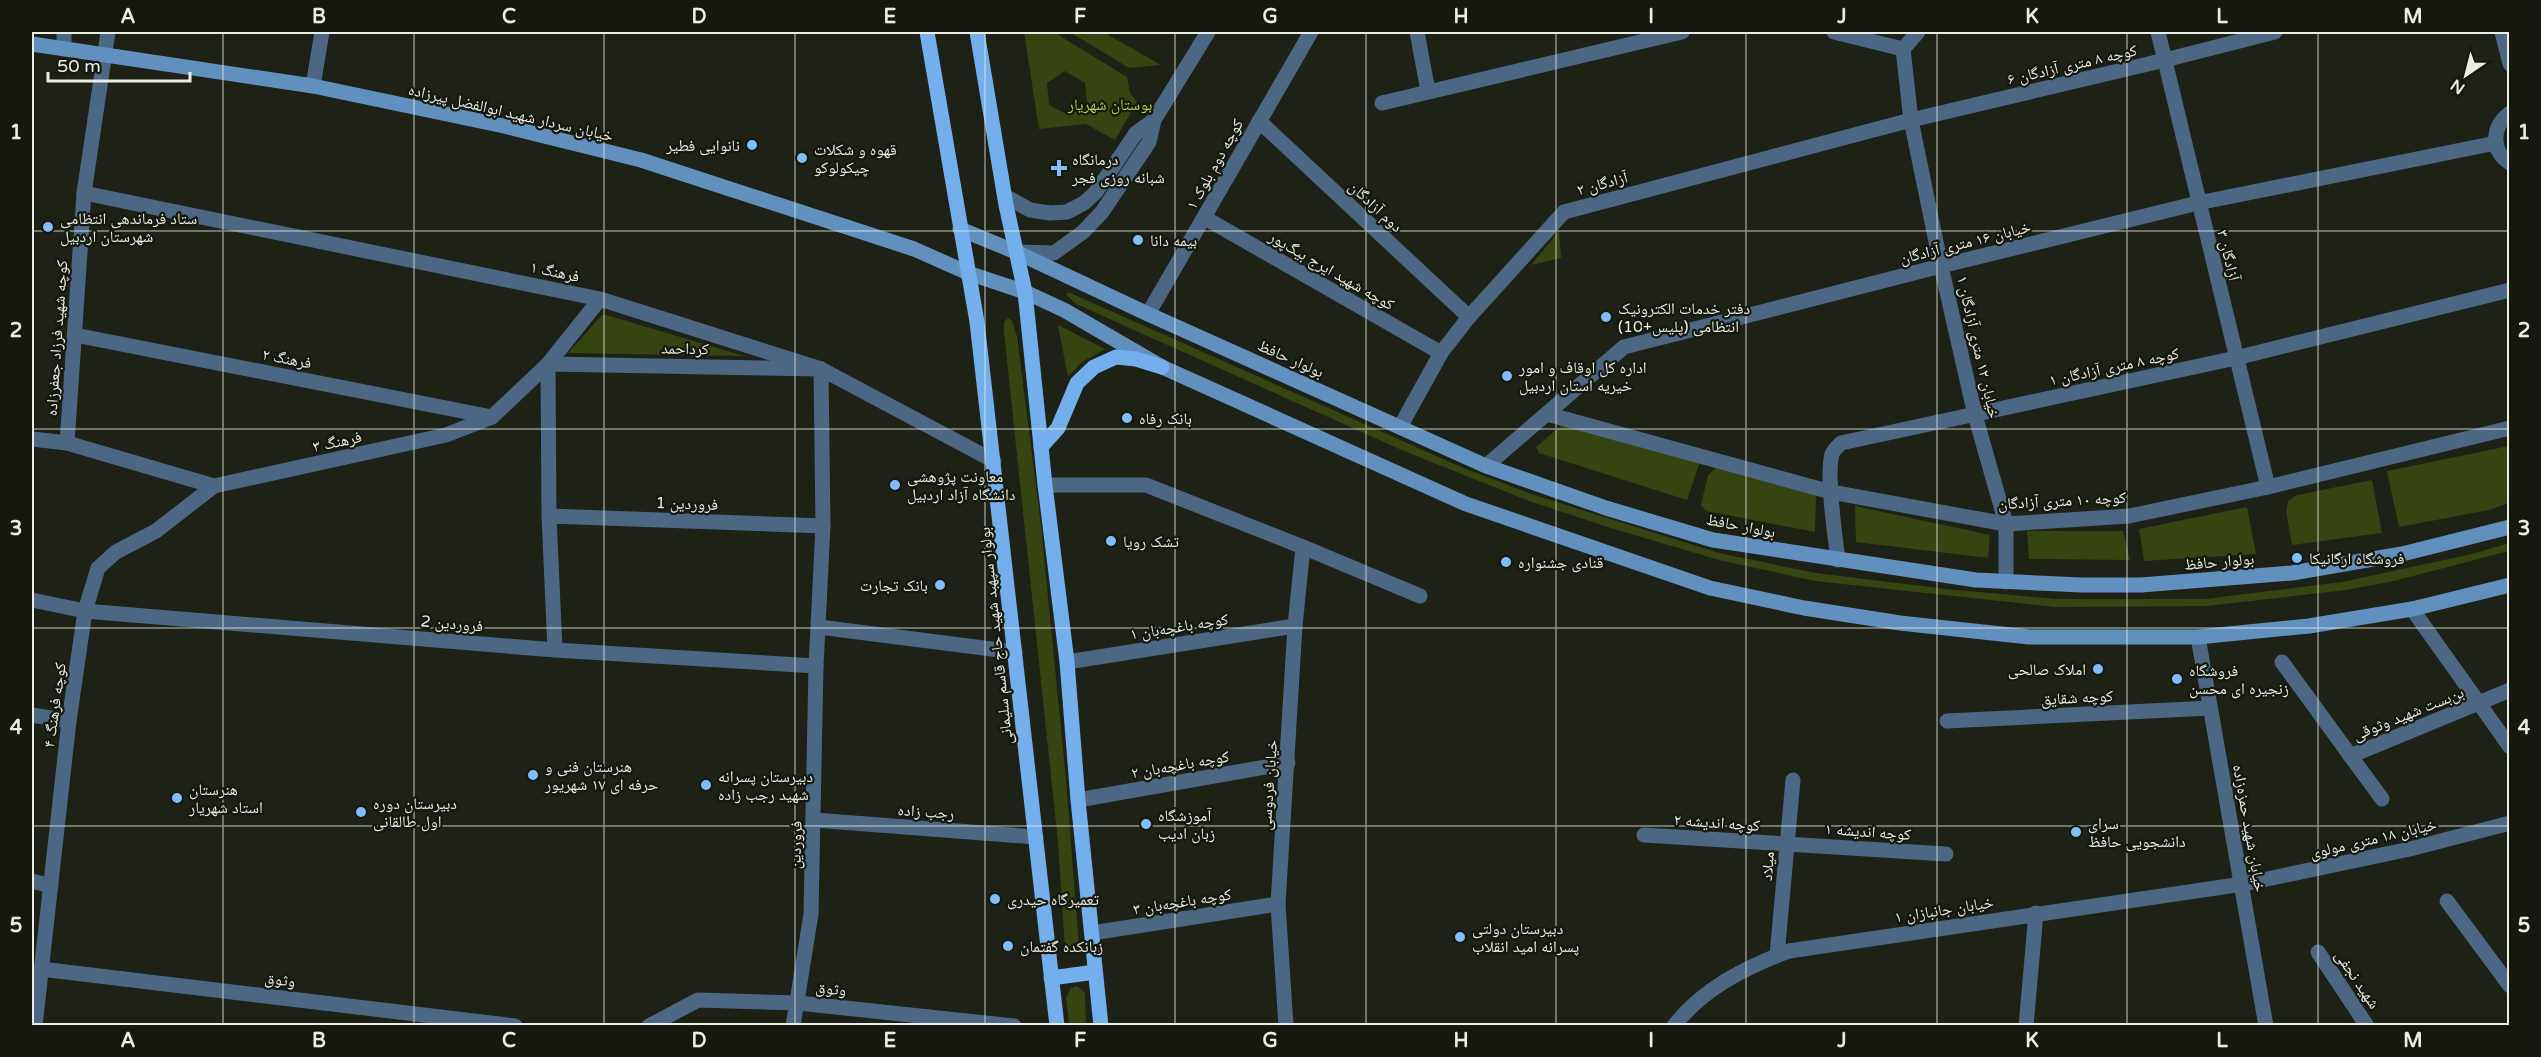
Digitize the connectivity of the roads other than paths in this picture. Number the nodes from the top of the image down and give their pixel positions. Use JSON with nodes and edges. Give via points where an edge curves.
{"nodes":[{"id":1,"x":64,"y":32,"type":"edge"},
{"id":2,"x":108,"y":32,"type":"edge"},
{"id":3,"x":322,"y":32,"type":"edge"},
{"id":4,"x":927,"y":32,"type":"edge"},
{"id":5,"x":977,"y":32,"type":"edge"},
{"id":6,"x":1209,"y":32,"type":"edge"},
{"id":7,"x":1311,"y":32,"type":"edge"},
{"id":8,"x":1417,"y":32,"type":"edge"},
{"id":9,"x":1682,"y":32,"type":"edge"},
{"id":10,"x":1834,"y":32,"type":"edge"},
{"id":11,"x":1918,"y":32,"type":"edge"},
{"id":12,"x":2158,"y":32,"type":"edge"},
{"id":13,"x":2275,"y":32,"type":"edge"},
{"id":14,"x":2502,"y":32,"type":"edge"},
{"id":15,"x":32,"y":45,"type":"edge"},
{"id":16,"x":64,"y":49,"type":"junction"},
{"id":17,"x":1903,"y":49,"type":"junction"},
{"id":18,"x":104,"y":57,"type":"junction"},
{"id":19,"x":2165,"y":60,"type":"junction"},
{"id":20,"x":2510,"y":64,"type":"edge"},
{"id":21,"x":313,"y":86,"type":"junction"},
{"id":22,"x":1428,"y":91,"type":"junction"},
{"id":23,"x":1382,"y":103,"type":"dead end"},
{"id":24,"x":2510,"y":113,"type":"edge"},
{"id":25,"x":1154,"y":120,"type":"junction"},
{"id":26,"x":1911,"y":120,"type":"junction"},
{"id":27,"x":1258,"y":121,"type":"junction"},
{"id":28,"x":2496,"y":143,"type":"junction"},
{"id":29,"x":2510,"y":163,"type":"edge"},
{"id":30,"x":84,"y":193,"type":"junction"},
{"id":31,"x":1005,"y":195,"type":"junction"},
{"id":32,"x":2198,"y":203,"type":"junction"},
{"id":33,"x":1204,"y":218,"type":"junction"},
{"id":34,"x":960,"y":229,"type":"junction"},
{"id":35,"x":1016,"y":252,"type":"junction"},
{"id":36,"x":1941,"y":266,"type":"junction"},
{"id":37,"x":968,"y":273,"type":"junction"},
{"id":38,"x":2510,"y":290,"type":"edge"},
{"id":39,"x":1025,"y":292,"type":"junction"},
{"id":40,"x":600,"y":299,"type":"junction"},
{"id":41,"x":1148,"y":314,"type":"junction"},
{"id":42,"x":1469,"y":317,"type":"junction"},
{"id":43,"x":75,"y":335,"type":"junction"},
{"id":44,"x":1441,"y":353,"type":"junction"},
{"id":45,"x":2236,"y":358,"type":"junction"},
{"id":46,"x":548,"y":364,"type":"junction"},
{"id":47,"x":1162,"y":368,"type":"junction"},
{"id":48,"x":821,"y":369,"type":"junction"},
{"id":49,"x":1547,"y":414,"type":"junction"},
{"id":50,"x":1975,"y":415,"type":"junction"},
{"id":51,"x":492,"y":417,"type":"junction"},
{"id":52,"x":1400,"y":427,"type":"junction"},
{"id":53,"x":2510,"y":428,"type":"edge"},
{"id":54,"x":32,"y":439,"type":"edge"},
{"id":55,"x":67,"y":443,"type":"junction"},
{"id":56,"x":1041,"y":447,"type":"junction"},
{"id":57,"x":994,"y":461,"type":"junction"},
{"id":58,"x":1486,"y":466,"type":"junction"},
{"id":59,"x":214,"y":486,"type":"junction"},
{"id":60,"x":1045,"y":486,"type":"junction"},
{"id":61,"x":2268,"y":487,"type":"junction"},
{"id":62,"x":1832,"y":492,"type":"junction"},
{"id":63,"x":549,"y":516,"type":"junction"},
{"id":64,"x":2006,"y":524,"type":"junction"},
{"id":65,"x":823,"y":526,"type":"junction"},
{"id":66,"x":2510,"y":527,"type":"edge"},
{"id":67,"x":1303,"y":547,"type":"junction"},
{"id":68,"x":1838,"y":560,"type":"junction"},
{"id":69,"x":2006,"y":582,"type":"junction"},
{"id":70,"x":2510,"y":585,"type":"edge"},
{"id":71,"x":1420,"y":596,"type":"dead end"},
{"id":72,"x":32,"y":600,"type":"edge"},
{"id":73,"x":2412,"y":609,"type":"junction"},
{"id":74,"x":85,"y":611,"type":"junction"},
{"id":75,"x":1295,"y":626,"type":"junction"},
{"id":76,"x":819,"y":627,"type":"junction"},
{"id":77,"x":2198,"y":637,"type":"junction"},
{"id":78,"x":555,"y":650,"type":"junction"},
{"id":79,"x":1015,"y":652,"type":"junction"},
{"id":80,"x":1067,"y":662,"type":"junction"},
{"id":81,"x":2282,"y":662,"type":"dead end"},
{"id":82,"x":816,"y":666,"type":"junction"},
{"id":83,"x":2510,"y":690,"type":"edge"},
{"id":84,"x":2479,"y":705,"type":"junction"},
{"id":85,"x":2210,"y":708,"type":"junction"},
{"id":86,"x":32,"y":715,"type":"edge"},
{"id":87,"x":1947,"y":721,"type":"dead end"},
{"id":88,"x":69,"y":722,"type":"junction"},
{"id":89,"x":2510,"y":747,"type":"edge"},
{"id":90,"x":2350,"y":756,"type":"junction"},
{"id":91,"x":1288,"y":763,"type":"junction"},
{"id":92,"x":1793,"y":780,"type":"dead end"},
{"id":93,"x":2382,"y":799,"type":"dead end"},
{"id":94,"x":1078,"y":800,"type":"junction"},
{"id":95,"x":814,"y":820,"type":"junction"},
{"id":96,"x":2510,"y":823,"type":"edge"},
{"id":97,"x":1644,"y":835,"type":"dead end"},
{"id":98,"x":1036,"y":837,"type":"junction"},
{"id":99,"x":1787,"y":844,"type":"junction"},
{"id":100,"x":1946,"y":854,"type":"dead end"},
{"id":101,"x":32,"y":881,"type":"edge"},
{"id":102,"x":2243,"y":884,"type":"junction"},
{"id":103,"x":51,"y":886,"type":"junction"},
{"id":104,"x":2447,"y":901,"type":"dead end"},
{"id":105,"x":1278,"y":904,"type":"junction"},
{"id":106,"x":2036,"y":913,"type":"junction"},
{"id":107,"x":1092,"y":933,"type":"junction"},
{"id":108,"x":2318,"y":952,"type":"dead end"},
{"id":109,"x":1777,"y":955,"type":"junction"},
{"id":110,"x":41,"y":969,"type":"junction"},
{"id":111,"x":1095,"y":972,"type":"junction"},
{"id":112,"x":1051,"y":978,"type":"junction"},
{"id":113,"x":2510,"y":986,"type":"edge"},
{"id":114,"x":798,"y":1003,"type":"junction"},
{"id":115,"x":35,"y":1026,"type":"edge"},
{"id":116,"x":515,"y":1026,"type":"edge"},
{"id":117,"x":649,"y":1026,"type":"edge"},
{"id":118,"x":793,"y":1026,"type":"edge"},
{"id":119,"x":1014,"y":1026,"type":"edge"},
{"id":120,"x":1057,"y":1026,"type":"edge"},
{"id":121,"x":1101,"y":1026,"type":"edge"},
{"id":122,"x":1286,"y":1026,"type":"edge"},
{"id":123,"x":1674,"y":1026,"type":"edge"},
{"id":124,"x":2026,"y":1026,"type":"edge"},
{"id":125,"x":2266,"y":1026,"type":"edge"},
{"id":126,"x":2367,"y":1026,"type":"edge"}],
"edges":[{"from":1,"to":16,"type":"street"},
{"from":2,"to":18,"type":"street","name":"کوچه شهید فرزاد جعفرزاده"},
{"from":3,"to":21,"type":"street"},
{"from":4,"to":34,"type":"main road","name":"بولوار سپهبد شهید حاج قاسم سلیمانی"},
{"from":5,"to":31,"type":"main road"},
{"from":6,"to":25,"type":"street"},
{"from":7,"to":27,"type":"street","name":"کوچه دوم بلوک ۱"},
{"from":8,"to":22,"type":"street"},
{"from":9,"to":22,"type":"street"},
{"from":10,"to":17,"type":"street"},
{"from":11,"to":17,"type":"street"},
{"from":12,"to":19,"type":"street","name":"آزادگان ۳"},
{"from":13,"to":19,"type":"street","name":"کوچه ۸ متری آزادگان ۶"},
{"from":14,"to":20,"type":"street"},
{"from":15,"to":16,"type":"main road","name":"خیابان سردار شهید ابوالفضل پیرزاده"},
{"from":16,"to":18,"type":"main road","name":"خیابان سردار شهید ابوالفضل پیرزاده"},
{"from":17,"to":26,"type":"street","name":"خیابان ۱۲ متری آزادگان ۱"},
{"from":18,"to":21,"type":"main road","name":"خیابان سردار شهید ابوالفضل پیرزاده"},
{"from":18,"to":30,"type":"street","name":"کوچه شهید فرزاد جعفرزاده"},
{"from":19,"to":26,"type":"street","name":"کوچه ۸ متری آزادگان ۶"},
{"from":19,"to":32,"type":"street","name":"آزادگان ۳"},
{"from":21,"to":37,"type":"main road","name":"خیابان سردار شهید ابوالفضل پیرزاده","via":[[642,160],[914,249]]},
{"from":22,"to":23,"type":"street"},
{"from":24,"to":28,"type":"street","via":[[2498,125]]},
{"from":25,"to":31,"type":"street","via":[[1136,133],[1096,192],[1067,212],[1030,210]]},
{"from":25,"to":35,"type":"street","via":[[1149,142],[1102,212],[1083,232],[1054,253]]},
{"from":26,"to":36,"type":"street","name":"خیابان ۱۲ متری آزادگان ۱"},
{"from":26,"to":42,"type":"street","name":"آزادگان ۲","via":[[1564,212]]},
{"from":27,"to":33,"type":"street","name":"کوچه دوم بلوک ۱"},
{"from":27,"to":42,"type":"street","name":"دوم آزادگان"},
{"from":28,"to":29,"type":"street","via":[[2499,153]]},
{"from":28,"to":32,"type":"street","name":"خیابان ۱۶ متری آزادگان"},
{"from":30,"to":40,"type":"street","name":"فرهنگ ۱"},
{"from":30,"to":43,"type":"street","name":"کوچه شهید فرزاد جعفرزاده"},
{"from":31,"to":35,"type":"main road"},
{"from":32,"to":36,"type":"street","name":"خیابان ۱۶ متری آزادگان"},
{"from":32,"to":45,"type":"street","name":"آزادگان ۳"},
{"from":33,"to":41,"type":"street","name":"کوچه دوم بلوک ۱"},
{"from":33,"to":44,"type":"street","name":"کوچه شهید ایرج بیگ‌پور"},
{"from":34,"to":35,"type":"main road","name":"بولوار حافظ"},
{"from":34,"to":37,"type":"main road","name":"بولوار سپهبد شهید حاج قاسم سلیمانی"},
{"from":35,"to":39,"type":"main road"},
{"from":35,"to":41,"type":"main road","name":"بولوار حافظ"},
{"from":36,"to":49,"type":"street","name":"خیابان ۱۶ متری آزادگان","via":[[1624,347]]},
{"from":36,"to":50,"type":"street","name":"خیابان ۱۲ متری آزادگان ۱"},
{"from":37,"to":39,"type":"main road","name":"خیابان سردار شهید ابوالفضل پیرزاده"},
{"from":37,"to":57,"type":"main road","name":"بولوار سپهبد شهید حاج قاسم سلیمانی"},
{"from":38,"to":45,"type":"street","name":"کوچه ۸ متری آزادگان ۱"},
{"from":39,"to":47,"type":"main road","via":[[1064,310]]},
{"from":39,"to":56,"type":"main road"},
{"from":40,"to":46,"type":"street","name":"فرهنگ ۳"},
{"from":40,"to":48,"type":"street","name":"فرهنگ ۱"},
{"from":41,"to":52,"type":"main road","name":"بولوار حافظ"},
{"from":42,"to":44,"type":"street","name":"آزادگان ۲"},
{"from":43,"to":51,"type":"street","name":"فرهنگ ۲"},
{"from":43,"to":55,"type":"street","name":"کوچه شهید فرزاد جعفرزاده"},
{"from":44,"to":52,"type":"street","name":"آزادگان ۲"},
{"from":45,"to":50,"type":"street","name":"کوچه ۸ متری آزادگان ۱"},
{"from":45,"to":61,"type":"street","name":"آزادگان ۳"},
{"from":46,"to":48,"type":"street","name":"کرداحمد"},
{"from":46,"to":51,"type":"street","name":"فرهنگ ۳"},
{"from":46,"to":63,"type":"street"},
{"from":47,"to":56,"type":"main road","via":[[1116,357],[1094,367],[1077,383],[1058,428]]},
{"from":47,"to":77,"type":"main road","via":[[1466,504],[1710,588],[1804,609],[2029,637]]},
{"from":48,"to":57,"type":"street","name":"فرهنگ ۱"},
{"from":48,"to":65,"type":"street","name":"فروردین"},
{"from":49,"to":58,"type":"street","name":"خیابان ۱۶ متری آزادگان"},
{"from":49,"to":62,"type":"street","name":"کوچه ۱۰ متری آزادگان"},
{"from":50,"to":62,"type":"street","name":"کوچه ۸ متری آزادگان ۱","via":[[1841,443],[1833,453]]},
{"from":50,"to":64,"type":"street","name":"خیابان ۱۲ متری آزادگان ۱"},
{"from":51,"to":59,"type":"street","name":"فرهنگ ۳","via":[[446,435]]},
{"from":52,"to":58,"type":"main road","name":"بولوار حافظ"},
{"from":53,"to":61,"type":"street","name":"کوچه ۱۰ متری آزادگان"},
{"from":54,"to":55,"type":"street","name":"فرهنگ ۳"},
{"from":55,"to":59,"type":"street","name":"فرهنگ ۳"},
{"from":56,"to":60,"type":"main road"},
{"from":57,"to":79,"type":"main road","name":"بولوار سپهبد شهید حاج قاسم سلیمانی"},
{"from":58,"to":68,"type":"main road","name":"بولوار حافظ","via":[[1713,540]]},
{"from":59,"to":74,"type":"street","name":"کوچه فرهنگ ۴","via":[[156,531],[116,552],[98,568]]},
{"from":60,"to":67,"type":"street","via":[[1146,485]]},
{"from":60,"to":80,"type":"main road"},
{"from":61,"to":64,"type":"street","name":"کوچه ۱۰ متری آزادگان","via":[[2129,516]]},
{"from":62,"to":64,"type":"street","name":"کوچه ۱۰ متری آزادگان"},
{"from":62,"to":68,"type":"street","name":"کوچه ۸ متری آزادگان ۱"},
{"from":63,"to":65,"type":"street","name":"فروردین 1"},
{"from":63,"to":78,"type":"street"},
{"from":64,"to":69,"type":"street","name":"خیابان ۱۲ متری آزادگان ۱"},
{"from":65,"to":76,"type":"street","name":"فروردین"},
{"from":66,"to":69,"type":"main road","name":"بولوار حافظ","via":[[2402,554],[2292,573],[2141,585]]},
{"from":67,"to":71,"type":"street"},
{"from":67,"to":75,"type":"street","name":"خیابان فردوسی"},
{"from":68,"to":69,"type":"main road","name":"بولوار حافظ"},
{"from":70,"to":73,"type":"main road"},
{"from":72,"to":74,"type":"street","name":"فروردین 2"},
{"from":73,"to":77,"type":"main road","via":[[2308,626]]},
{"from":73,"to":84,"type":"street"},
{"from":74,"to":78,"type":"street","name":"فروردین 2"},
{"from":74,"to":88,"type":"street","name":"کوچه فرهنگ ۴"},
{"from":75,"to":80,"type":"street","name":"کوچه باغچه‌بان ١"},
{"from":75,"to":91,"type":"street","name":"خیابان فردوسی"},
{"from":76,"to":79,"type":"street"},
{"from":76,"to":82,"type":"street","name":"فروردین"},
{"from":77,"to":85,"type":"street","name":"خیابان شهید حمزه‌زاده"},
{"from":78,"to":82,"type":"street","name":"فروردین 2"},
{"from":79,"to":98,"type":"main road","name":"بولوار سپهبد شهید حاج قاسم سلیمانی"},
{"from":80,"to":94,"type":"main road"},
{"from":81,"to":90,"type":"street","name":"بن‌بست شهید وثوقی"},
{"from":82,"to":95,"type":"street","name":"فروردین"},
{"from":83,"to":84,"type":"street","name":"بن‌بست شهید وثوقی"},
{"from":84,"to":89,"type":"street"},
{"from":84,"to":90,"type":"street","name":"بن‌بست شهید وثوقی"},
{"from":85,"to":87,"type":"street","name":"کوچه شقایق"},
{"from":85,"to":102,"type":"street","name":"خیابان شهید حمزه‌زاده"},
{"from":86,"to":88,"type":"street"},
{"from":88,"to":103,"type":"street","name":"کوچه فرهنگ ۴"},
{"from":90,"to":93,"type":"street","name":"بن‌بست شهید وثوقی"},
{"from":91,"to":94,"type":"street","name":"کوچه باغچه‌بان ٢"},
{"from":91,"to":105,"type":"street","name":"خیابان فردوسی"},
{"from":92,"to":99,"type":"street","name":"میلاد"},
{"from":94,"to":107,"type":"main road"},
{"from":95,"to":98,"type":"street","name":"رجب زاده"},
{"from":95,"to":114,"type":"street","name":"فروردین","via":[[811,914]]},
{"from":96,"to":102,"type":"street","name":"خیابان ۱۸ متری مولوی","via":[[2410,849]]},
{"from":97,"to":99,"type":"street","name":"کوچه اندیشه ۲"},
{"from":98,"to":112,"type":"main road","name":"بولوار سپهبد شهید حاج قاسم سلیمانی"},
{"from":99,"to":100,"type":"street","name":"کوچه اندیشه ۱"},
{"from":99,"to":109,"type":"street","name":"میلاد"},
{"from":101,"to":103,"type":"street"},
{"from":102,"to":106,"type":"street","name":"خیابان جانبازان ۱"},
{"from":102,"to":125,"type":"street","name":"خیابان شهید حمزه‌زاده"},
{"from":103,"to":110,"type":"street","name":"کوچه فرهنگ ۴"},
{"from":104,"to":113,"type":"street"},
{"from":105,"to":107,"type":"street","name":"کوچه باغچه‌بان ۳"},
{"from":105,"to":122,"type":"street","name":"خیابان فردوسی"},
{"from":106,"to":109,"type":"street","name":"خیابان جانبازان ۱"},
{"from":106,"to":124,"type":"street"},
{"from":107,"to":111,"type":"main road"},
{"from":108,"to":126,"type":"street","name":"شهید نجفی"},
{"from":109,"to":123,"type":"street","name":"خیابان جانبازان ۱","via":[[1737,973],[1682,1015]]},
{"from":110,"to":115,"type":"street","name":"کوچه فرهنگ ۴"},
{"from":110,"to":116,"type":"street","name":"وثوق"},
{"from":111,"to":112,"type":"main road"},
{"from":111,"to":121,"type":"main road"},
{"from":112,"to":120,"type":"main road","name":"بولوار سپهبد شهید حاج قاسم سلیمانی"},
{"from":114,"to":117,"type":"street","name":"وثوق","via":[[698,1000]]},
{"from":114,"to":118,"type":"street","name":"فروردین"},
{"from":114,"to":119,"type":"street","name":"وثوق"}]}
